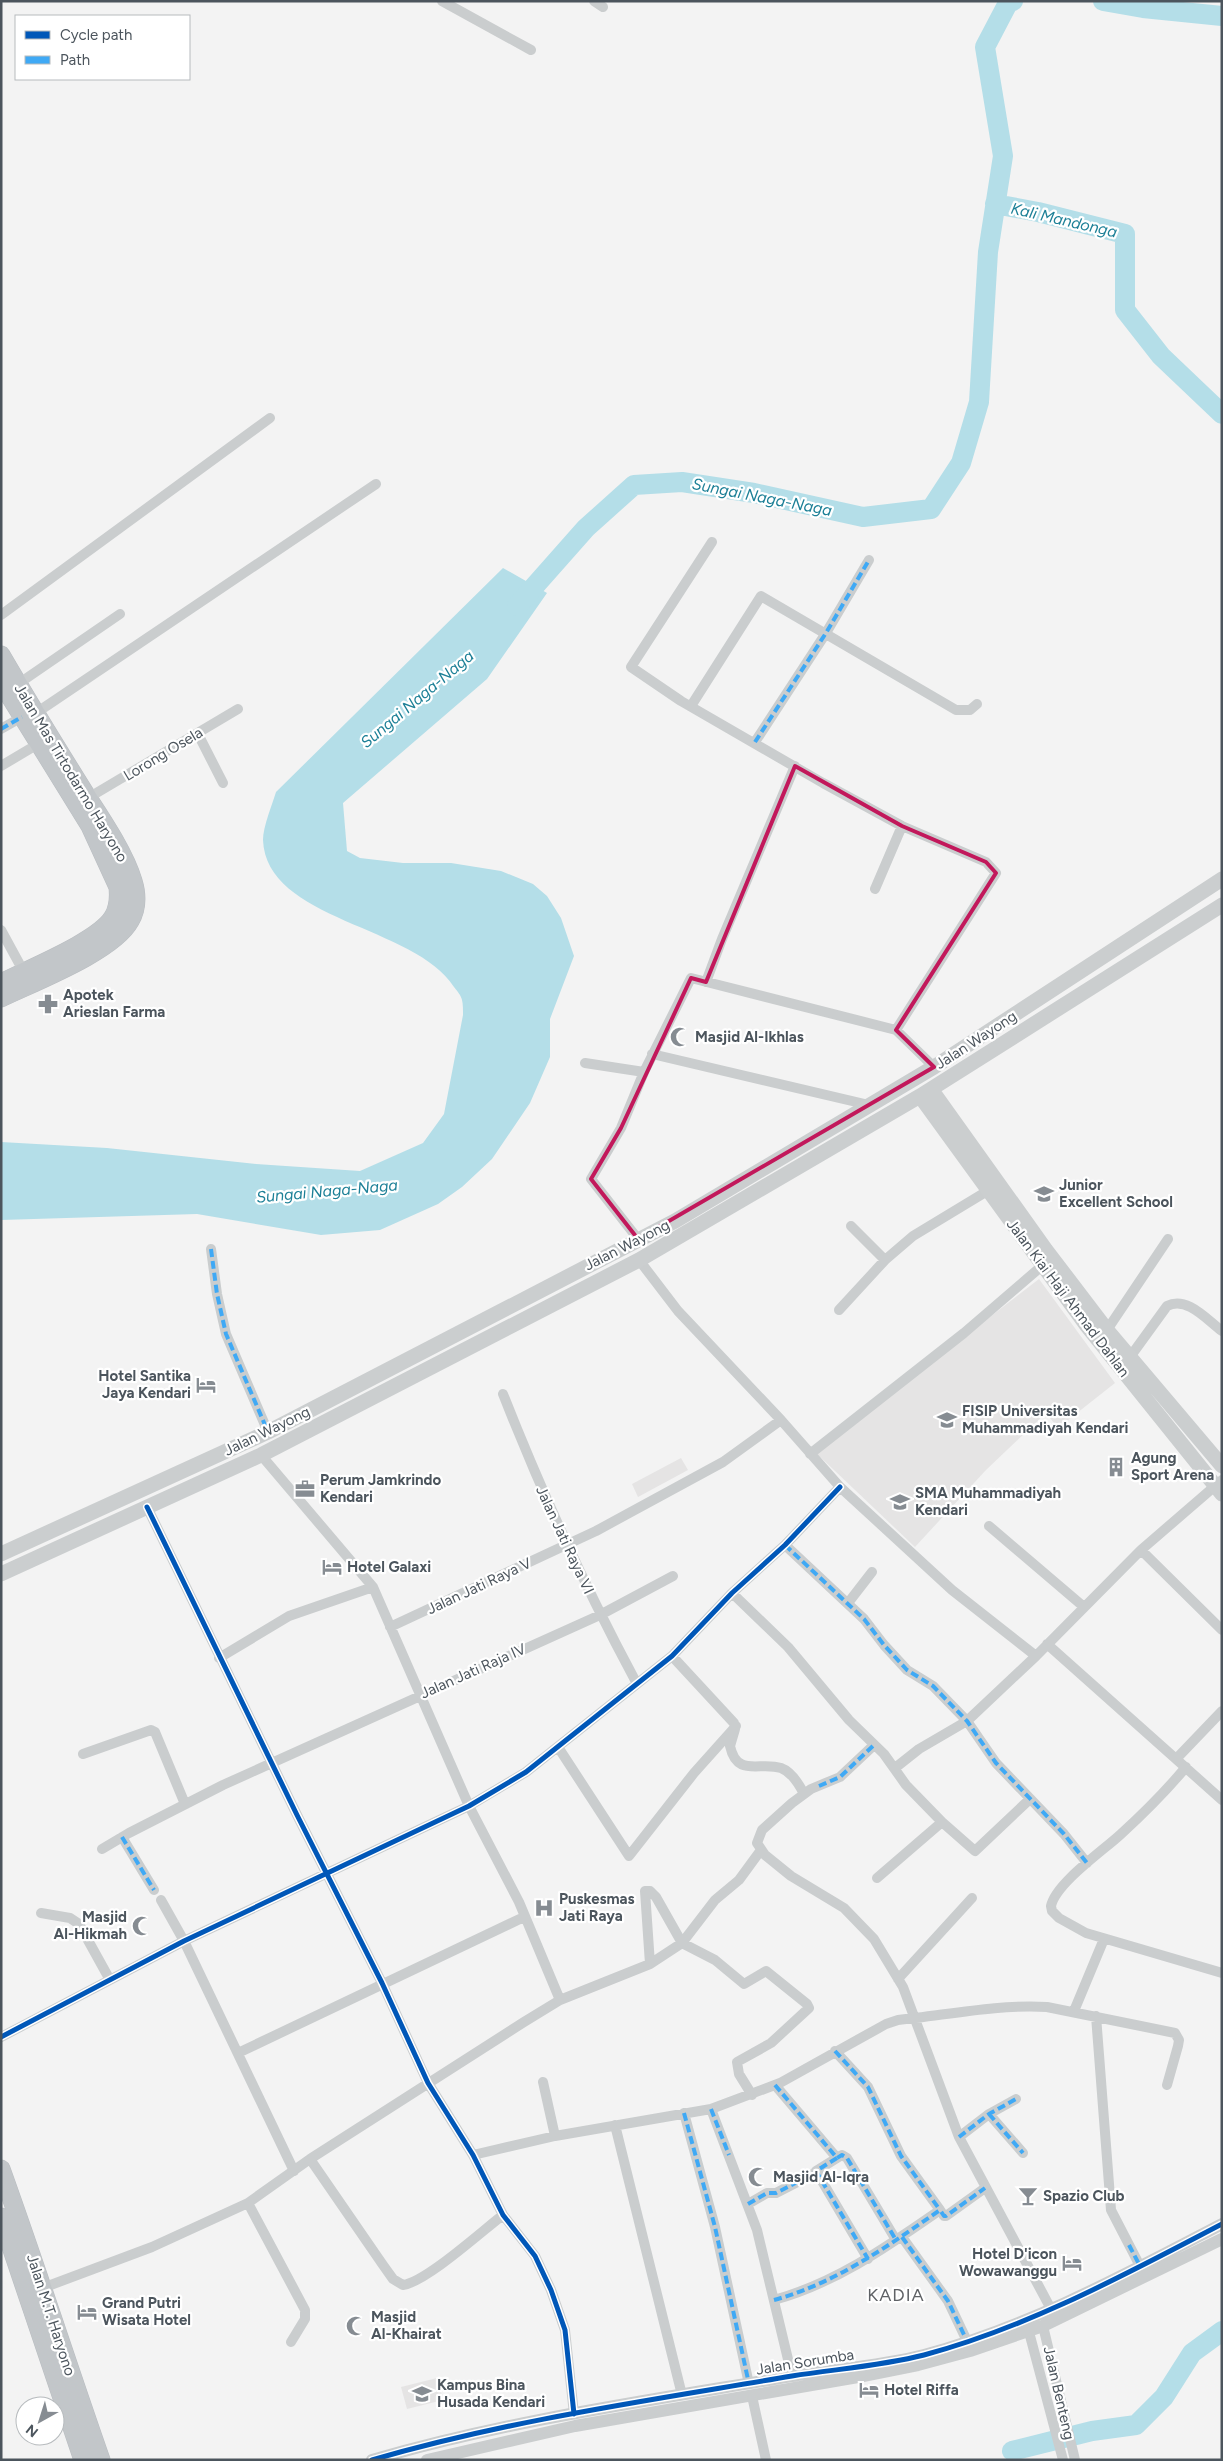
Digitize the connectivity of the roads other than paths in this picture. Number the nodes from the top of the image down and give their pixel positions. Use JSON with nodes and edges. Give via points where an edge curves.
{"nodes":[{"id":1,"x":442,"y":1,"type":"edge"},
{"id":2,"x":531,"y":50,"type":"dead end"},
{"id":3,"x":270,"y":418,"type":"dead end"},
{"id":4,"x":376,"y":484,"type":"dead end"},
{"id":5,"x":712,"y":542,"type":"dead end"},
{"id":6,"x":870,"y":560,"type":"dead end"},
{"id":7,"x":120,"y":614,"type":"dead end"},
{"id":8,"x":1,"y":615,"type":"edge"},
{"id":9,"x":826,"y":633,"type":"junction"},
{"id":10,"x":1,"y":655,"type":"edge"},
{"id":11,"x":10,"y":683,"type":"edge"},
{"id":12,"x":977,"y":704,"type":"dead end"},
{"id":13,"x":691,"y":706,"type":"junction"},
{"id":14,"x":238,"y":709,"type":"dead end"},
{"id":15,"x":29,"y":715,"type":"junction"},
{"id":16,"x":1,"y":729,"type":"edge"},
{"id":17,"x":198,"y":734,"type":"junction"},
{"id":18,"x":755,"y":742,"type":"junction"},
{"id":19,"x":38,"y":744,"type":"junction"},
{"id":20,"x":1,"y":766,"type":"edge"},
{"id":21,"x":795,"y":766,"type":"junction"},
{"id":22,"x":223,"y":783,"type":"dead end"},
{"id":23,"x":88,"y":798,"type":"junction"},
{"id":24,"x":902,"y":826,"type":"junction"},
{"id":25,"x":1222,"y":879,"type":"edge"},
{"id":26,"x":875,"y":889,"type":"dead end"},
{"id":27,"x":1222,"y":905,"type":"edge"},
{"id":28,"x":1,"y":930,"type":"edge"},
{"id":29,"x":1116,"y":949,"type":"junction"},
{"id":30,"x":1126,"y":965,"type":"junction"},
{"id":31,"x":27,"y":978,"type":"junction"},
{"id":32,"x":706,"y":982,"type":"junction"},
{"id":33,"x":1,"y":983,"type":"edge"},
{"id":34,"x":1,"y":998,"type":"edge"},
{"id":35,"x":896,"y":1030,"type":"junction"},
{"id":36,"x":652,"y":1054,"type":"junction"},
{"id":37,"x":585,"y":1063,"type":"dead end"},
{"id":38,"x":934,"y":1067,"type":"junction"},
{"id":39,"x":644,"y":1072,"type":"junction"},
{"id":40,"x":928,"y":1096,"type":"junction"},
{"id":41,"x":869,"y":1106,"type":"junction"},
{"id":42,"x":989,"y":1190,"type":"junction"},
{"id":43,"x":850,"y":1226,"type":"dead end"},
{"id":44,"x":638,"y":1239,"type":"junction"},
{"id":45,"x":1168,"y":1239,"type":"dead end"},
{"id":46,"x":211,"y":1249,"type":"dead end"},
{"id":47,"x":638,"y":1260,"type":"junction"},
{"id":48,"x":885,"y":1260,"type":"junction"},
{"id":49,"x":1043,"y":1265,"type":"junction"},
{"id":50,"x":839,"y":1310,"type":"dead end"},
{"id":51,"x":1107,"y":1330,"type":"junction"},
{"id":52,"x":1222,"y":1331,"type":"edge"},
{"id":53,"x":1130,"y":1357,"type":"junction"},
{"id":54,"x":502,"y":1394,"type":"dead end"},
{"id":55,"x":781,"y":1420,"type":"junction"},
{"id":56,"x":268,"y":1432,"type":"junction"},
{"id":57,"x":810,"y":1454,"type":"junction"},
{"id":58,"x":261,"y":1455,"type":"junction"},
{"id":59,"x":1222,"y":1466,"type":"edge"},
{"id":60,"x":840,"y":1487,"type":"junction"},
{"id":61,"x":1219,"y":1487,"type":"edge"},
{"id":62,"x":147,"y":1507,"type":"junction"},
{"id":63,"x":989,"y":1526,"type":"dead end"},
{"id":64,"x":568,"y":1544,"type":"junction"},
{"id":65,"x":785,"y":1545,"type":"junction"},
{"id":66,"x":1141,"y":1550,"type":"junction"},
{"id":67,"x":1,"y":1554,"type":"edge"},
{"id":68,"x":872,"y":1572,"type":"dead end"},
{"id":69,"x":1,"y":1574,"type":"edge"},
{"id":70,"x":673,"y":1576,"type":"dead end"},
{"id":71,"x":373,"y":1587,"type":"junction"},
{"id":72,"x":732,"y":1593,"type":"junction"},
{"id":73,"x":848,"y":1603,"type":"junction"},
{"id":74,"x":1084,"y":1607,"type":"junction"},
{"id":75,"x":600,"y":1615,"type":"junction"},
{"id":76,"x":390,"y":1627,"type":"junction"},
{"id":77,"x":1222,"y":1630,"type":"edge"},
{"id":78,"x":1047,"y":1644,"type":"junction"},
{"id":79,"x":672,"y":1656,"type":"junction"},
{"id":80,"x":1036,"y":1656,"type":"junction"},
{"id":81,"x":219,"y":1658,"type":"junction"},
{"id":82,"x":636,"y":1682,"type":"junction"},
{"id":83,"x":421,"y":1695,"type":"junction"},
{"id":84,"x":1222,"y":1711,"type":"edge"},
{"id":85,"x":967,"y":1720,"type":"junction"},
{"id":86,"x":736,"y":1726,"type":"junction"},
{"id":87,"x":874,"y":1745,"type":"junction"},
{"id":88,"x":558,"y":1747,"type":"junction"},
{"id":89,"x":83,"y":1754,"type":"dead end"},
{"id":90,"x":1177,"y":1758,"type":"junction"},
{"id":91,"x":272,"y":1764,"type":"junction"},
{"id":92,"x":1186,"y":1767,"type":"junction"},
{"id":93,"x":895,"y":1768,"type":"junction"},
{"id":94,"x":804,"y":1794,"type":"junction"},
{"id":95,"x":1030,"y":1799,"type":"junction"},
{"id":96,"x":1222,"y":1800,"type":"edge"},
{"id":97,"x":185,"y":1804,"type":"junction"},
{"id":98,"x":469,"y":1806,"type":"junction"},
{"id":99,"x":942,"y":1822,"type":"junction"},
{"id":100,"x":122,"y":1837,"type":"junction"},
{"id":101,"x":102,"y":1849,"type":"dead end"},
{"id":102,"x":761,"y":1850,"type":"junction"},
{"id":103,"x":1087,"y":1863,"type":"junction"},
{"id":104,"x":326,"y":1873,"type":"junction"},
{"id":105,"x":877,"y":1878,"type":"dead end"},
{"id":106,"x":154,"y":1890,"type":"dead end"},
{"id":107,"x":972,"y":1898,"type":"dead end"},
{"id":108,"x":161,"y":1900,"type":"dead end"},
{"id":109,"x":41,"y":1912,"type":"dead end"},
{"id":110,"x":524,"y":1917,"type":"junction"},
{"id":111,"x":1104,"y":1938,"type":"junction"},
{"id":112,"x":184,"y":1941,"type":"junction"},
{"id":113,"x":682,"y":1943,"type":"junction"},
{"id":114,"x":650,"y":1964,"type":"junction"},
{"id":115,"x":1222,"y":1973,"type":"edge"},
{"id":116,"x":898,"y":1978,"type":"junction"},
{"id":117,"x":110,"y":1980,"type":"junction"},
{"id":118,"x":382,"y":1983,"type":"junction"},
{"id":119,"x":560,"y":2000,"type":"junction"},
{"id":120,"x":1074,"y":2011,"type":"junction"},
{"id":121,"x":1096,"y":2016,"type":"junction"},
{"id":122,"x":913,"y":2018,"type":"junction"},
{"id":123,"x":1,"y":2037,"type":"edge"},
{"id":124,"x":835,"y":2051,"type":"junction"},
{"id":125,"x":238,"y":2053,"type":"junction"},
{"id":126,"x":543,"y":2082,"type":"dead end"},
{"id":127,"x":428,"y":2083,"type":"junction"},
{"id":128,"x":1167,"y":2085,"type":"dead end"},
{"id":129,"x":775,"y":2086,"type":"junction"},
{"id":130,"x":752,"y":2095,"type":"junction"},
{"id":131,"x":1016,"y":2099,"type":"dead end"},
{"id":132,"x":711,"y":2109,"type":"junction"},
{"id":133,"x":684,"y":2113,"type":"junction"},
{"id":134,"x":989,"y":2114,"type":"junction"},
{"id":135,"x":615,"y":2125,"type":"junction"},
{"id":136,"x":555,"y":2136,"type":"junction"},
{"id":137,"x":959,"y":2137,"type":"junction"},
{"id":138,"x":1023,"y":2153,"type":"dead end"},
{"id":139,"x":473,"y":2155,"type":"junction"},
{"id":140,"x":837,"y":2158,"type":"junction"},
{"id":141,"x":310,"y":2159,"type":"junction"},
{"id":142,"x":1,"y":2169,"type":"edge"},
{"id":143,"x":294,"y":2171,"type":"junction"},
{"id":144,"x":817,"y":2172,"type":"junction"},
{"id":145,"x":986,"y":2188,"type":"junction"},
{"id":146,"x":248,"y":2203,"type":"junction"},
{"id":147,"x":748,"y":2204,"type":"junction"},
{"id":148,"x":940,"y":2210,"type":"junction"},
{"id":149,"x":503,"y":2215,"type":"junction"},
{"id":150,"x":2,"y":2223,"type":"edge"},
{"id":151,"x":1222,"y":2224,"type":"edge"},
{"id":152,"x":899,"y":2238,"type":"junction"},
{"id":153,"x":1222,"y":2239,"type":"edge"},
{"id":154,"x":868,"y":2259,"type":"junction"},
{"id":155,"x":1140,"y":2266,"type":"junction"},
{"id":156,"x":35,"y":2291,"type":"junction"},
{"id":157,"x":774,"y":2300,"type":"junction"},
{"id":158,"x":1046,"y":2307,"type":"junction"},
{"id":159,"x":1043,"y":2326,"type":"junction"},
{"id":160,"x":1029,"y":2332,"type":"junction"},
{"id":161,"x":967,"y":2341,"type":"junction"},
{"id":162,"x":291,"y":2342,"type":"dead end"},
{"id":163,"x":792,"y":2376,"type":"junction"},
{"id":164,"x":750,"y":2390,"type":"junction"},
{"id":165,"x":682,"y":2395,"type":"junction"},
{"id":166,"x":636,"y":2409,"type":"junction"},
{"id":167,"x":574,"y":2414,"type":"junction"},
{"id":168,"x":83,"y":2460,"type":"edge"},
{"id":169,"x":101,"y":2460,"type":"edge"},
{"id":170,"x":372,"y":2460,"type":"edge"},
{"id":171,"x":427,"y":2460,"type":"edge"},
{"id":172,"x":766,"y":2460,"type":"edge"},
{"id":173,"x":1062,"y":2460,"type":"edge"},
{"id":174,"x":1075,"y":2460,"type":"edge"}],
"edges":[{"from":1,"to":2,"type":"street"},
{"from":3,"to":8,"type":"street"},
{"from":4,"to":15,"type":"street"},
{"from":5,"to":13,"type":"street","via":[[630,665]]},
{"from":6,"to":9,"type":"street"},
{"from":7,"to":11,"type":"street"},
{"from":9,"to":12,"type":"street","via":[[956,710],[970,710]]},
{"from":9,"to":13,"type":"street","via":[[761,596]]},
{"from":9,"to":18,"type":"street"},
{"from":10,"to":11,"type":"highway","name":"Jalan Mas Tirtodarmo Haryono"},
{"from":11,"to":15,"type":"highway","name":"Jalan Mas Tirtodarmo Haryono"},
{"from":13,"to":18,"type":"street"},
{"from":14,"to":17,"type":"street","name":"Lorong Osela"},
{"from":15,"to":16,"type":"street"},
{"from":15,"to":19,"type":"highway","name":"Jalan Mas Tirtodarmo Haryono"},
{"from":15,"to":23,"type":"highway","name":"Jalan Mas Tirtodarmo Haryono"},
{"from":17,"to":22,"type":"street"},
{"from":17,"to":23,"type":"street","name":"Lorong Osela"},
{"from":18,"to":21,"type":"street"},
{"from":19,"to":20,"type":"street"},
{"from":19,"to":31,"type":"highway","name":"Jalan Mas Tirtodarmo Haryono","via":[[90,826],[118,887],[119,898],[107,925]]},
{"from":21,"to":24,"type":"street"},
{"from":21,"to":32,"type":"street"},
{"from":23,"to":31,"type":"highway","name":"Jalan Mas Tirtodarmo Haryono","via":[[133,880],[135,909],[123,932],[110,942],[81,960]]},
{"from":24,"to":26,"type":"street"},
{"from":24,"to":35,"type":"street","via":[[986,862],[996,873]]},
{"from":25,"to":29,"type":"main road","name":"Jalan Wayong"},
{"from":27,"to":30,"type":"main road","name":"Jalan Wayong"},
{"from":28,"to":31,"type":"street"},
{"from":29,"to":30,"type":"main road"},
{"from":29,"to":38,"type":"main road","name":"Jalan Wayong"},
{"from":30,"to":40,"type":"main road","name":"Jalan Wayong"},
{"from":31,"to":33,"type":"highway","name":"Jalan Mas Tirtodarmo Haryono"},
{"from":31,"to":34,"type":"highway","name":"Jalan Mas Tirtodarmo Haryono"},
{"from":32,"to":35,"type":"street"},
{"from":32,"to":36,"type":"street","via":[[691,978]]},
{"from":35,"to":38,"type":"street"},
{"from":36,"to":39,"type":"street"},
{"from":36,"to":41,"type":"street"},
{"from":37,"to":39,"type":"street"},
{"from":38,"to":41,"type":"main road","name":"Jalan Wayong"},
{"from":39,"to":44,"type":"street","via":[[620,1128],[591,1179]]},
{"from":40,"to":42,"type":"main road","name":"Jalan Kiai Haji Ahmad Dahlan"},
{"from":40,"to":47,"type":"main road","name":"Jalan Wayong"},
{"from":40,"to":51,"type":"main road","name":"Jalan Kiai Haji Ahmad Dahlan"},
{"from":41,"to":44,"type":"main road","name":"Jalan Wayong","via":[[675,1221]]},
{"from":42,"to":48,"type":"street","via":[[929,1225]]},
{"from":42,"to":49,"type":"main road","name":"Jalan Kiai Haji Ahmad Dahlan"},
{"from":43,"to":48,"type":"street"},
{"from":44,"to":56,"type":"main road","name":"Jalan Wayong"},
{"from":45,"to":51,"type":"street"},
{"from":46,"to":56,"type":"street","via":[[226,1334]]},
{"from":47,"to":55,"type":"street","via":[[678,1311]]},
{"from":47,"to":58,"type":"main road","name":"Jalan Wayong"},
{"from":48,"to":50,"type":"street"},
{"from":49,"to":57,"type":"street"},
{"from":49,"to":61,"type":"main road","name":"Jalan Kiai Haji Ahmad Dahlan","via":[[1087,1326]]},
{"from":51,"to":53,"type":"main road","name":"Jalan Kiai Haji Ahmad Dahlan"},
{"from":52,"to":53,"type":"street","via":[[1194,1309],[1180,1302],[1173,1303],[1167,1306]]},
{"from":53,"to":59,"type":"main road","name":"Jalan Kiai Haji Ahmad Dahlan"},
{"from":54,"to":64,"type":"street","name":"Jalan Jati Raya VI","via":[[545,1498]]},
{"from":55,"to":57,"type":"street"},
{"from":55,"to":64,"type":"street","name":"Jalan Jati Raya V","via":[[722,1462]]},
{"from":56,"to":67,"type":"main road","name":"Jalan Wayong"},
{"from":57,"to":60,"type":"street"},
{"from":58,"to":62,"type":"main road","name":"Jalan Wayong"},
{"from":58,"to":71,"type":"street"},
{"from":60,"to":65,"type":"street"},
{"from":60,"to":80,"type":"street","via":[[952,1590]]},
{"from":61,"to":66,"type":"street"},
{"from":62,"to":69,"type":"main road","name":"Jalan Wayong"},
{"from":62,"to":81,"type":"street"},
{"from":63,"to":74,"type":"street"},
{"from":64,"to":75,"type":"street","name":"Jalan Jati Raya VI"},
{"from":64,"to":76,"type":"street","name":"Jalan Jati Raya V"},
{"from":65,"to":72,"type":"street"},
{"from":65,"to":73,"type":"street"},
{"from":66,"to":74,"type":"street"},
{"from":66,"to":77,"type":"street"},
{"from":68,"to":73,"type":"street"},
{"from":70,"to":75,"type":"street","name":"Jalan Jati Raja IV"},
{"from":71,"to":76,"type":"street"},
{"from":71,"to":81,"type":"street","via":[[290,1616]]},
{"from":72,"to":79,"type":"street"},
{"from":72,"to":87,"type":"street","via":[[788,1647]]},
{"from":73,"to":85,"type":"street","via":[[907,1670],[933,1686]]},
{"from":74,"to":78,"type":"street"},
{"from":75,"to":82,"type":"street","name":"Jalan Jati Raya VI"},
{"from":75,"to":83,"type":"street","name":"Jalan Jati Raja IV"},
{"from":76,"to":83,"type":"street"},
{"from":78,"to":80,"type":"street"},
{"from":78,"to":90,"type":"street"},
{"from":79,"to":82,"type":"street"},
{"from":79,"to":86,"type":"street"},
{"from":80,"to":85,"type":"street"},
{"from":81,"to":91,"type":"street"},
{"from":82,"to":88,"type":"street"},
{"from":83,"to":91,"type":"street","name":"Jalan Jati Raja IV"},
{"from":83,"to":98,"type":"street"},
{"from":84,"to":90,"type":"street"},
{"from":85,"to":93,"type":"street"},
{"from":85,"to":95,"type":"street","via":[[992,1758]]},
{"from":86,"to":88,"type":"street","via":[[694,1773],[629,1856]]},
{"from":86,"to":94,"type":"street","via":[[730,1746],[739,1763],[784,1770],[796,1780]]},
{"from":87,"to":93,"type":"street"},
{"from":87,"to":94,"type":"street","via":[[840,1777]]},
{"from":88,"to":98,"type":"street","via":[[526,1772]]},
{"from":89,"to":97,"type":"street","via":[[151,1730],[155,1732]]},
{"from":90,"to":92,"type":"street"},
{"from":91,"to":97,"type":"street","name":"Jalan Jati Raja IV"},
{"from":91,"to":104,"type":"street"},
{"from":92,"to":96,"type":"street"},
{"from":92,"to":103,"type":"street","via":[[1141,1816]]},
{"from":93,"to":99,"type":"street"},
{"from":94,"to":102,"type":"street","via":[[762,1830],[757,1843]]},
{"from":95,"to":99,"type":"street","via":[[975,1851]]},
{"from":95,"to":103,"type":"street"},
{"from":97,"to":100,"type":"street","name":"Jalan Jati Raja IV"},
{"from":98,"to":104,"type":"street"},
{"from":98,"to":110,"type":"street"},
{"from":99,"to":105,"type":"street"},
{"from":100,"to":101,"type":"street","name":"Jalan Jati Raja IV"},
{"from":100,"to":106,"type":"street"},
{"from":102,"to":113,"type":"street","via":[[739,1880],[715,1900]]},
{"from":102,"to":116,"type":"street","via":[[791,1876],[844,1908],[857,1920],[874,1939]]},
{"from":103,"to":111,"type":"street","via":[[1060,1889],[1051,1906],[1055,1915],[1065,1922]]},
{"from":104,"to":112,"type":"street"},
{"from":104,"to":118,"type":"street"},
{"from":107,"to":116,"type":"street"},
{"from":108,"to":112,"type":"street"},
{"from":109,"to":117,"type":"street","via":[[70,1918],[80,1924]]},
{"from":110,"to":118,"type":"street"},
{"from":110,"to":119,"type":"street"},
{"from":111,"to":115,"type":"street"},
{"from":111,"to":120,"type":"street"},
{"from":112,"to":117,"type":"street"},
{"from":112,"to":125,"type":"street"},
{"from":113,"to":114,"type":"street"},
{"from":113,"to":114,"type":"street","via":[[656,1896],[645,1891]]},
{"from":113,"to":130,"type":"street","via":[[715,1960],[744,1984],[766,1971],[809,2007],[771,2043],[737,2062]]},
{"from":114,"to":119,"type":"street"},
{"from":116,"to":122,"type":"street"},
{"from":117,"to":123,"type":"street"},
{"from":118,"to":125,"type":"street"},
{"from":118,"to":127,"type":"street"},
{"from":119,"to":127,"type":"street"},
{"from":120,"to":121,"type":"street"},
{"from":120,"to":122,"type":"street","via":[[1032,2006]]},
{"from":121,"to":128,"type":"street","via":[[1175,2034],[1179,2040]]},
{"from":121,"to":155,"type":"street","via":[[1111,2210]]},
{"from":122,"to":124,"type":"street","via":[[886,2024]]},
{"from":122,"to":137,"type":"street"},
{"from":124,"to":129,"type":"street"},
{"from":124,"to":148,"type":"street","via":[[868,2087],[901,2156]]},
{"from":125,"to":143,"type":"street"},
{"from":126,"to":136,"type":"street"},
{"from":127,"to":139,"type":"street"},
{"from":127,"to":141,"type":"street"},
{"from":129,"to":130,"type":"street"},
{"from":129,"to":140,"type":"street"},
{"from":130,"to":132,"type":"street"},
{"from":131,"to":134,"type":"street"},
{"from":132,"to":133,"type":"street"},
{"from":132,"to":147,"type":"street"},
{"from":133,"to":135,"type":"street"},
{"from":133,"to":164,"type":"street","via":[[711,2210]]},
{"from":134,"to":137,"type":"street"},
{"from":134,"to":138,"type":"street"},
{"from":135,"to":136,"type":"street"},
{"from":135,"to":165,"type":"street"},
{"from":136,"to":139,"type":"street"},
{"from":137,"to":145,"type":"street"},
{"from":139,"to":149,"type":"street"},
{"from":140,"to":144,"type":"street"},
{"from":140,"to":152,"type":"street","via":[[842,2155],[847,2158]]},
{"from":141,"to":143,"type":"street"},
{"from":141,"to":149,"type":"street","via":[[400,2284],[416,2280],[445,2261]]},
{"from":142,"to":156,"type":"highway","name":"Jalan M.T. Haryono"},
{"from":143,"to":146,"type":"street"},
{"from":144,"to":147,"type":"street"},
{"from":144,"to":154,"type":"street"},
{"from":145,"to":148,"type":"street","via":[[946,2216]]},
{"from":145,"to":158,"type":"street"},
{"from":146,"to":156,"type":"street","via":[[152,2247]]},
{"from":146,"to":162,"type":"street","via":[[305,2310],[305,2319]]},
{"from":147,"to":157,"type":"street"},
{"from":148,"to":152,"type":"street"},
{"from":149,"to":167,"type":"street","via":[[534,2256],[558,2307],[565,2330]]},
{"from":150,"to":156,"type":"highway","name":"Jalan M.T. Haryono"},
{"from":151,"to":155,"type":"street","name":"Jalan Sorumba"},
{"from":152,"to":154,"type":"street"},
{"from":152,"to":161,"type":"street","via":[[948,2301]]},
{"from":153,"to":159,"type":"street","name":"Jalan Sorumba"},
{"from":154,"to":157,"type":"street","via":[[813,2287]]},
{"from":155,"to":158,"type":"street","name":"Jalan Sorumba"},
{"from":156,"to":168,"type":"highway","name":"Jalan M.T. Haryono"},
{"from":156,"to":169,"type":"highway","name":"Jalan M.T. Haryono"},
{"from":157,"to":163,"type":"street"},
{"from":158,"to":159,"type":"street"},
{"from":158,"to":160,"type":"street"},
{"from":158,"to":161,"type":"street","name":"Jalan Sorumba","via":[[1003,2330]]},
{"from":159,"to":160,"type":"street","name":"Jalan Sorumba"},
{"from":159,"to":174,"type":"street","name":"Jalan Benteng"},
{"from":160,"to":164,"type":"street","name":"Jalan Sorumba","via":[[918,2365]]},
{"from":160,"to":173,"type":"street","name":"Jalan Benteng"},
{"from":161,"to":163,"type":"street","name":"Jalan Sorumba","via":[[924,2355]]},
{"from":163,"to":164,"type":"street","name":"Jalan Sorumba"},
{"from":164,"to":165,"type":"street","name":"Jalan Sorumba"},
{"from":164,"to":166,"type":"street","name":"Jalan Sorumba"},
{"from":164,"to":172,"type":"street"},
{"from":165,"to":166,"type":"street","name":"Jalan Sorumba"},
{"from":166,"to":167,"type":"street","name":"Jalan Sorumba"},
{"from":166,"to":171,"type":"street","name":"Jalan Sorumba"},
{"from":167,"to":170,"type":"street","name":"Jalan Sorumba","via":[[481,2432]]}]}
